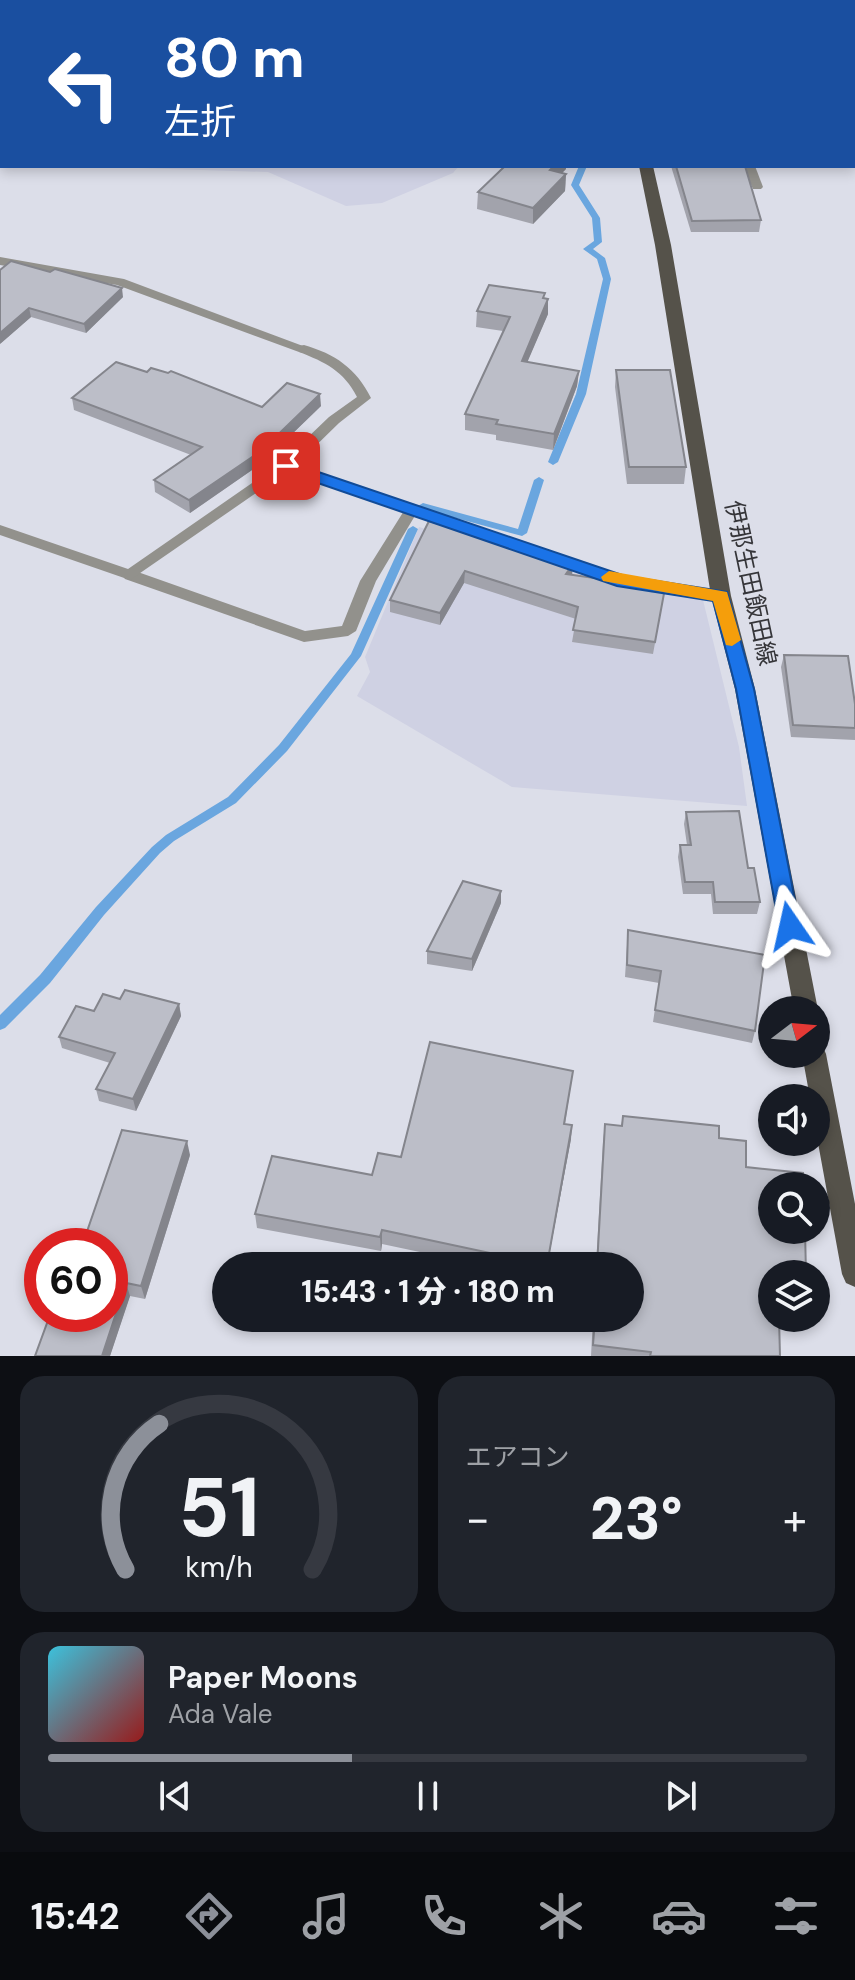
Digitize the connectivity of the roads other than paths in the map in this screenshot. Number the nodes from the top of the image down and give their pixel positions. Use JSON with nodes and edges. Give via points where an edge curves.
{"nodes":[{"id":1,"x":646,"y":168,"type":"edge"},
{"id":2,"x":750,"y":168,"type":"edge"},
{"id":3,"x":757,"y":187,"type":"dead end"},
{"id":4,"x":0,"y":261,"type":"edge"},
{"id":5,"x":286,"y":466,"type":"junction"},
{"id":6,"x":412,"y":509,"type":"junction"},
{"id":7,"x":0,"y":530,"type":"edge"},
{"id":8,"x":130,"y":575,"type":"junction"},
{"id":9,"x":721,"y":596,"type":"junction"},
{"id":10,"x":803,"y":996,"type":"edge"},
{"id":11,"x":817,"y":1068,"type":"edge"},
{"id":12,"x":855,"y":1274,"type":"edge"}],
"edges":[{"from":1,"to":9,"type":"main road","name":"伊那生田飯田線"},
{"from":2,"to":3,"type":"street"},
{"from":4,"to":5,"type":"street","via":[[120,282],[343,365],[364,398]]},
{"from":5,"to":6,"type":"street"},
{"from":5,"to":8,"type":"street"},
{"from":6,"to":8,"type":"street","via":[[368,581],[348,631],[304,637]]},
{"from":6,"to":9,"type":"street","via":[[623,582]]},
{"from":7,"to":8,"type":"street"},
{"from":9,"to":10,"type":"main road","name":"伊那生田飯田線","via":[[745,689]]},
{"from":11,"to":12,"type":"main road"}]}
